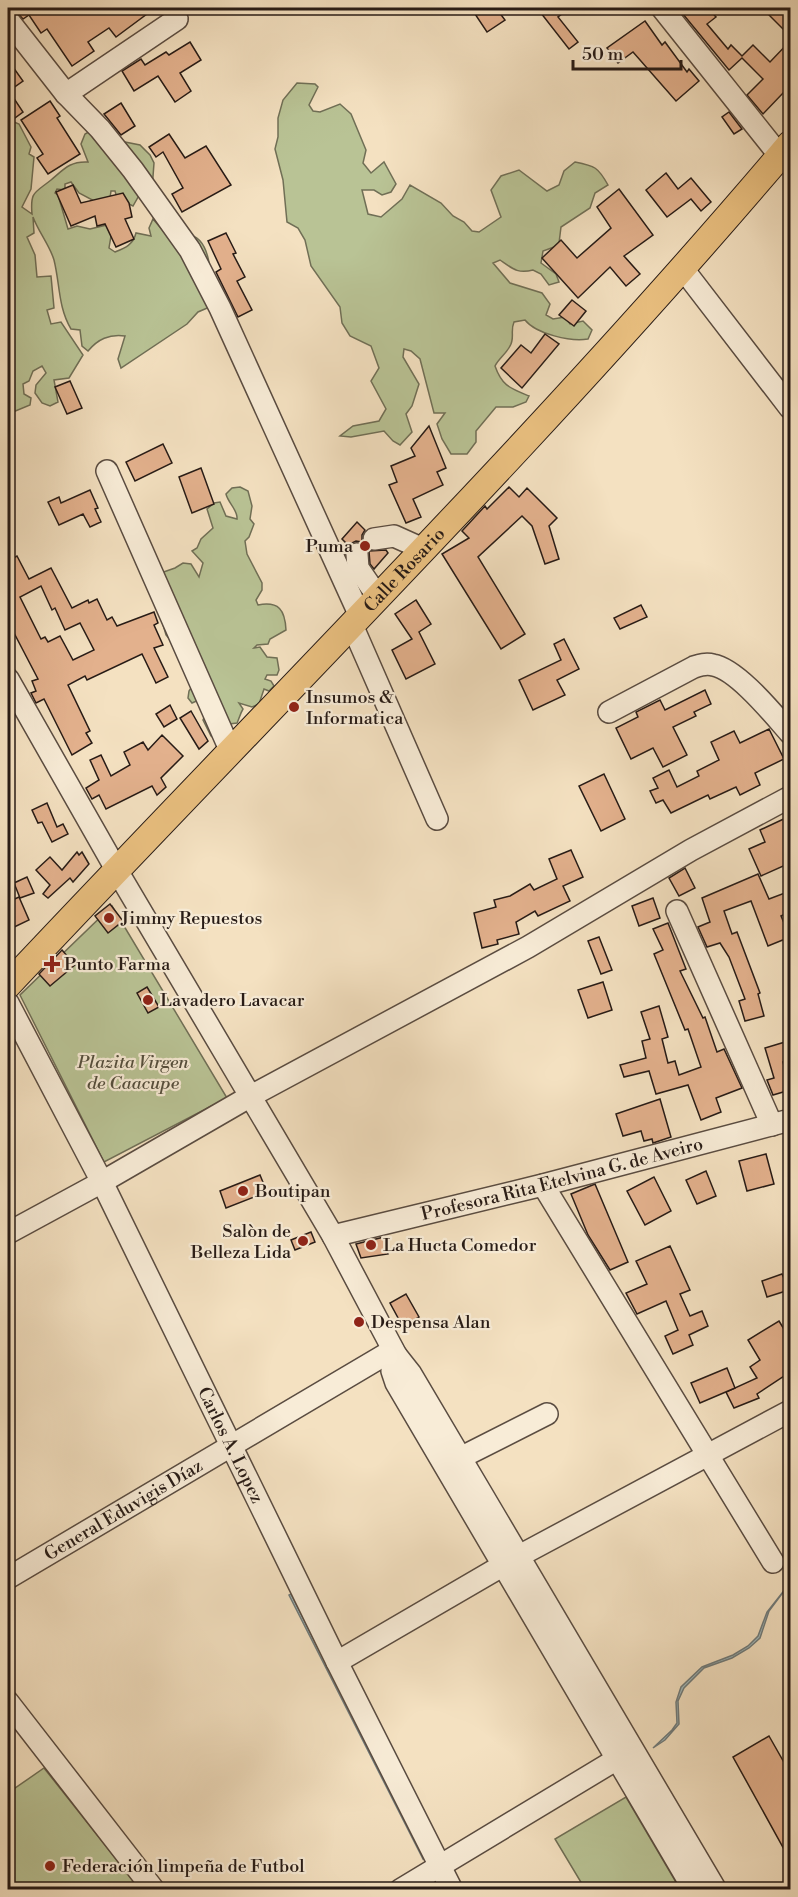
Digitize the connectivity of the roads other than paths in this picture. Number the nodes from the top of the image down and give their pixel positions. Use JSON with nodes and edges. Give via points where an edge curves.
{"nodes":[{"id":1,"x":662,"y":8,"type":"edge"},
{"id":2,"x":177,"y":19,"type":"dead end"},
{"id":3,"x":8,"y":20,"type":"edge"},
{"id":4,"x":66,"y":94,"type":"junction"},
{"id":5,"x":785,"y":150,"type":"edge"},
{"id":6,"x":683,"y":269,"type":"junction"},
{"id":7,"x":790,"y":408,"type":"edge"},
{"id":8,"x":107,"y":471,"type":"dead end"},
{"id":9,"x":374,"y":538,"type":"dead end"},
{"id":10,"x":423,"y":549,"type":"junction"},
{"id":11,"x":357,"y":554,"type":"dead end"},
{"id":12,"x":378,"y":597,"type":"junction"},
{"id":13,"x":356,"y":621,"type":"junction"},
{"id":14,"x":8,"y":679,"type":"edge"},
{"id":15,"x":609,"y":712,"type":"dead end"},
{"id":16,"x":790,"y":733,"type":"edge"},
{"id":17,"x":231,"y":752,"type":"junction"},
{"id":18,"x":790,"y":796,"type":"edge"},
{"id":19,"x":437,"y":819,"type":"dead end"},
{"id":20,"x":116,"y":869,"type":"junction"},
{"id":21,"x":677,"y":911,"type":"dead end"},
{"id":22,"x":8,"y":985,"type":"edge"},
{"id":23,"x":8,"y":1003,"type":"edge"},
{"id":24,"x":249,"y":1097,"type":"junction"},
{"id":25,"x":781,"y":1123,"type":"edge"},
{"id":26,"x":102,"y":1182,"type":"junction"},
{"id":27,"x":543,"y":1185,"type":"junction"},
{"id":28,"x":8,"y":1233,"type":"edge"},
{"id":29,"x":333,"y":1236,"type":"junction"},
{"id":30,"x":394,"y":1353,"type":"junction"},
{"id":31,"x":790,"y":1411,"type":"edge"},
{"id":32,"x":547,"y":1414,"type":"dead end"},
{"id":33,"x":231,"y":1445,"type":"junction"},
{"id":34,"x":707,"y":1455,"type":"junction"},
{"id":35,"x":460,"y":1458,"type":"junction"},
{"id":36,"x":511,"y":1560,"type":"junction"},
{"id":37,"x":773,"y":1562,"type":"dead end"},
{"id":38,"x":8,"y":1578,"type":"edge"},
{"id":39,"x":337,"y":1662,"type":"junction"},
{"id":40,"x":8,"y":1702,"type":"edge"},
{"id":41,"x":625,"y":1754,"type":"junction"},
{"id":42,"x":440,"y":1866,"type":"junction"},
{"id":43,"x":154,"y":1890,"type":"edge"},
{"id":44,"x":400,"y":1890,"type":"edge"},
{"id":45,"x":452,"y":1890,"type":"edge"},
{"id":46,"x":694,"y":1890,"type":"edge"},
{"id":47,"x":716,"y":1890,"type":"edge"}],
"edges":[{"from":1,"to":5,"type":"street"},
{"from":2,"to":4,"type":"street"},
{"from":3,"to":4,"type":"street"},
{"from":4,"to":13,"type":"street","via":[[133,170],[190,250],[220,308]]},
{"from":5,"to":6,"type":"main road","name":"Calle Rosario"},
{"from":6,"to":7,"type":"street"},
{"from":6,"to":10,"type":"main road","name":"Calle Rosario"},
{"from":8,"to":17,"type":"street"},
{"from":9,"to":10,"type":"street","via":[[394,536]]},
{"from":10,"to":12,"type":"main road","name":"Calle Rosario"},
{"from":11,"to":12,"type":"street","via":[[358,568]]},
{"from":12,"to":13,"type":"main road","name":"Calle Rosario"},
{"from":13,"to":17,"type":"main road","name":"Calle Rosario"},
{"from":13,"to":19,"type":"street"},
{"from":14,"to":20,"type":"street"},
{"from":15,"to":16,"type":"street","via":[[694,667],[714,664],[760,699]]},
{"from":17,"to":20,"type":"main road","name":"Calle Rosario"},
{"from":18,"to":24,"type":"street","via":[[528,946]]},
{"from":20,"to":22,"type":"main road","name":"Calle Rosario"},
{"from":20,"to":24,"type":"street"},
{"from":21,"to":25,"type":"street"},
{"from":23,"to":26,"type":"street","name":"Carlos A. Lopez"},
{"from":24,"to":26,"type":"street"},
{"from":24,"to":29,"type":"street"},
{"from":25,"to":27,"type":"street","name":"Profesora Rita Etelvina G. de Aveiro"},
{"from":26,"to":28,"type":"street"},
{"from":26,"to":33,"type":"street","name":"Carlos A. Lopez"},
{"from":27,"to":29,"type":"street","name":"Profesora Rita Etelvina G. de Aveiro"},
{"from":27,"to":34,"type":"street"},
{"from":29,"to":30,"type":"street"},
{"from":30,"to":33,"type":"street","name":"General Eduvigis Díaz"},
{"from":30,"to":35,"type":"street","via":[[411,1374]]},
{"from":30,"to":36,"type":"street","via":[[392,1371],[396,1383]]},
{"from":31,"to":34,"type":"street"},
{"from":32,"to":35,"type":"street"},
{"from":33,"to":38,"type":"street","name":"General Eduvigis Díaz"},
{"from":33,"to":39,"type":"street","name":"Carlos A. Lopez"},
{"from":34,"to":36,"type":"street"},
{"from":34,"to":37,"type":"street"},
{"from":35,"to":36,"type":"street"},
{"from":36,"to":39,"type":"street"},
{"from":36,"to":41,"type":"street"},
{"from":39,"to":42,"type":"street","name":"Carlos A. Lopez"},
{"from":40,"to":43,"type":"street"},
{"from":41,"to":42,"type":"street"},
{"from":41,"to":46,"type":"street"},
{"from":41,"to":47,"type":"street"},
{"from":42,"to":44,"type":"street"},
{"from":42,"to":45,"type":"street","name":"Carlos A. Lopez"}]}
